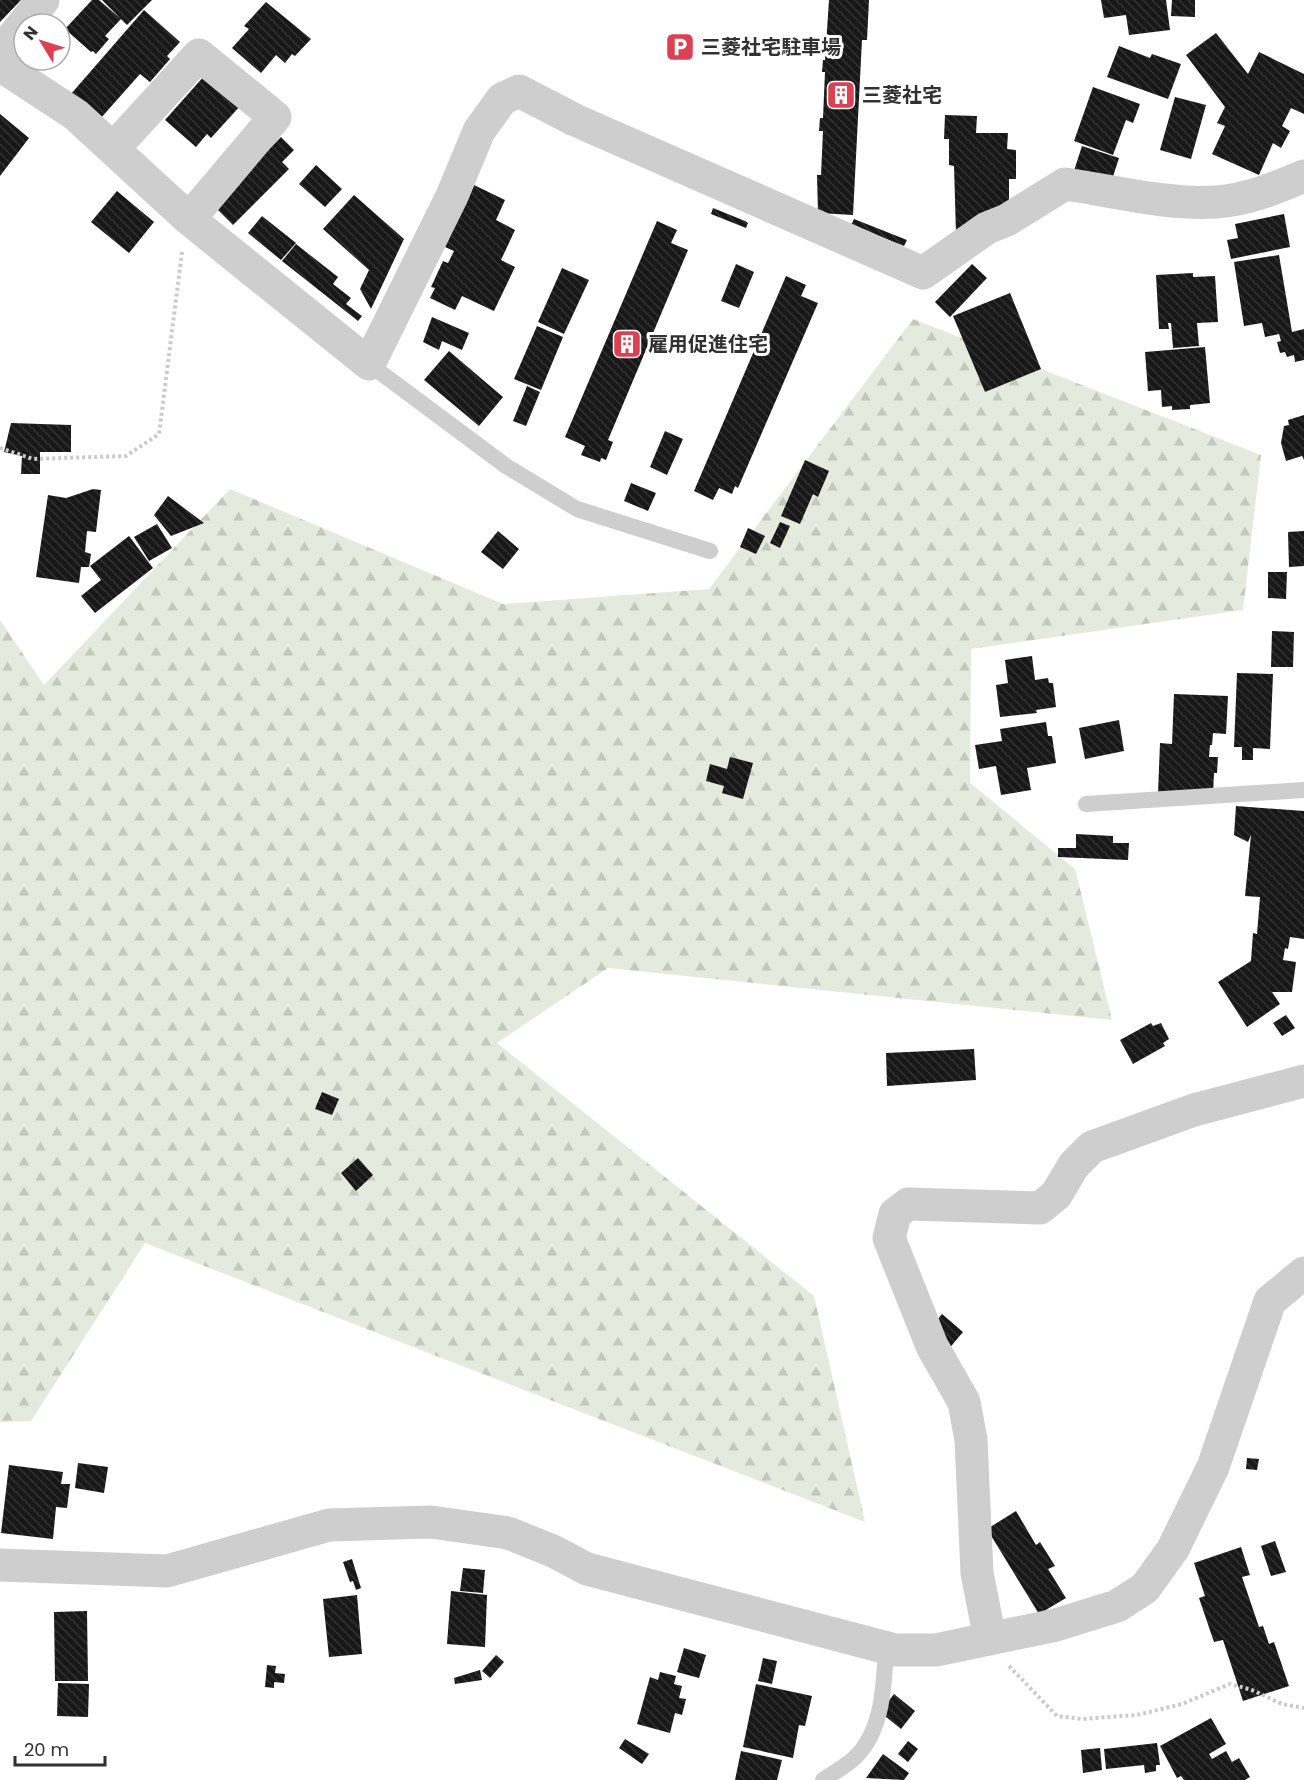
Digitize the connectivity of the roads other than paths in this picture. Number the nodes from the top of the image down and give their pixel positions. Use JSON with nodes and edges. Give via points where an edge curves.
{"nodes":[{"id":1,"x":43,"y":0,"type":"edge"},
{"id":2,"x":0,"y":53,"type":"edge"},
{"id":3,"x":0,"y":65,"type":"edge"},
{"id":4,"x":113,"y":149,"type":"junction"},
{"id":5,"x":1304,"y":176,"type":"edge"},
{"id":6,"x":189,"y":219,"type":"junction"},
{"id":7,"x":369,"y":364,"type":"junction"},
{"id":8,"x":710,"y":551,"type":"dead end"},
{"id":9,"x":1304,"y":790,"type":"edge"},
{"id":10,"x":1086,"y":804,"type":"dead end"},
{"id":11,"x":1304,"y":1081,"type":"edge"},
{"id":12,"x":1304,"y":1272,"type":"edge"},
{"id":13,"x":0,"y":1565,"type":"edge"},
{"id":14,"x":987,"y":1639,"type":"junction"},
{"id":15,"x":886,"y":1647,"type":"junction"},
{"id":16,"x":823,"y":1780,"type":"edge"}],
"edges":[{"from":1,"to":2,"type":"street"},
{"from":3,"to":4,"type":"street","via":[[76,115]]},
{"from":4,"to":6,"type":"street"},
{"from":4,"to":6,"type":"street","via":[[199,55],[275,117]]},
{"from":5,"to":7,"type":"street","via":[[1259,194],[1216,202],[1065,184],[987,228],[923,273],[575,120],[519,91],[502,99],[479,131],[452,196]]},
{"from":6,"to":7,"type":"street"},
{"from":7,"to":8,"type":"lane","via":[[506,466],[577,509]]},
{"from":9,"to":10,"type":"lane"},
{"from":11,"to":14,"type":"street","via":[[1194,1110],[1092,1147],[1074,1165],[1056,1194],[1040,1208],[909,1203],[895,1214],[889,1239],[933,1346],[964,1402],[971,1440],[977,1573]]},
{"from":12,"to":14,"type":"street","via":[[1269,1301],[1213,1467],[1173,1550],[1145,1588],[1117,1606],[1056,1625]]},
{"from":13,"to":15,"type":"street","via":[[167,1571],[329,1525],[431,1522],[508,1533],[587,1569]]},
{"from":14,"to":15,"type":"street","via":[[936,1650]]},
{"from":15,"to":16,"type":"lane","via":[[877,1725],[853,1760]]}]}
